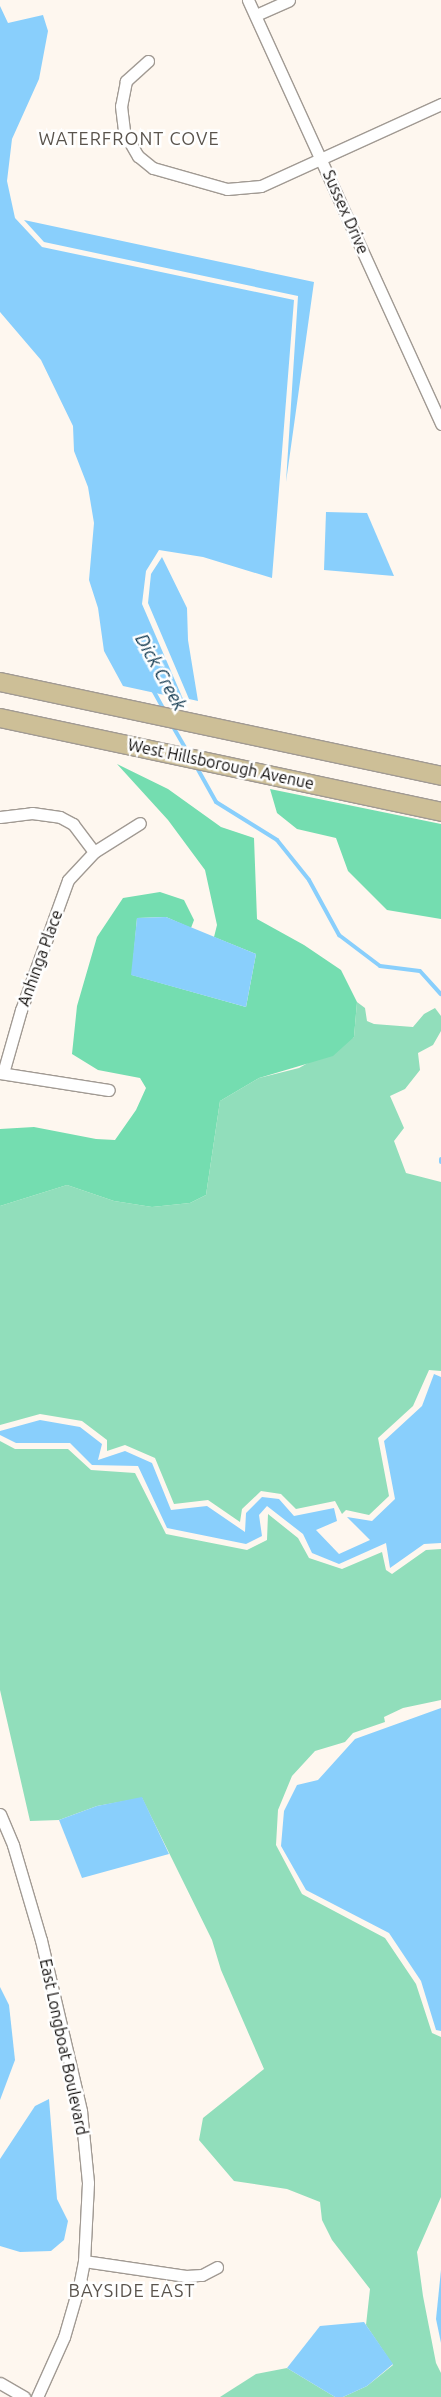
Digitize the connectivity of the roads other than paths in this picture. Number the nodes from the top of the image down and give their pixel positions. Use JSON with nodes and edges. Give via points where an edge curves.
{"nodes":[{"id":1,"x":248,"y":0,"type":"edge"},
{"id":2,"x":289,"y":0,"type":"edge"},
{"id":3,"x":256,"y":16,"type":"junction"},
{"id":4,"x":148,"y":61,"type":"dead end"},
{"id":5,"x":441,"y":104,"type":"edge"},
{"id":6,"x":322,"y":159,"type":"junction"},
{"id":7,"x":441,"y":424,"type":"edge"},
{"id":8,"x":0,"y":682,"type":"edge"},
{"id":9,"x":0,"y":718,"type":"edge"},
{"id":10,"x":441,"y":776,"type":"edge"},
{"id":11,"x":441,"y":812,"type":"edge"},
{"id":12,"x":0,"y":817,"type":"edge"},
{"id":13,"x":140,"y":823,"type":"dead end"},
{"id":14,"x":94,"y":852,"type":"junction"},
{"id":15,"x":2,"y":1073,"type":"edge"},
{"id":16,"x":109,"y":1090,"type":"dead end"},
{"id":17,"x":0,"y":1814,"type":"edge"},
{"id":18,"x":84,"y":2261,"type":"junction"},
{"id":19,"x":217,"y":2268,"type":"dead end"},
{"id":20,"x":0,"y":2383,"type":"edge"},
{"id":21,"x":24,"y":2397,"type":"edge"},
{"id":22,"x":37,"y":2397,"type":"edge"}],
"edges":[{"from":1,"to":3,"type":"street","name":"Sussex Drive"},
{"from":2,"to":3,"type":"street"},
{"from":3,"to":6,"type":"street","name":"Sussex Drive"},
{"from":4,"to":6,"type":"street","via":[[126,81],[121,106],[124,132],[138,156],[153,168],[227,189],[261,186]]},
{"from":5,"to":6,"type":"street"},
{"from":6,"to":7,"type":"street","name":"Sussex Drive"},
{"from":8,"to":10,"type":"main road"},
{"from":9,"to":11,"type":"main road","name":"West Hillsborough Avenue"},
{"from":12,"to":14,"type":"street","via":[[32,813],[60,817],[73,824]]},
{"from":13,"to":14,"type":"street","name":"Anhinga Place"},
{"from":14,"to":15,"type":"street","name":"Anhinga Place","via":[[68,880]]},
{"from":15,"to":16,"type":"street"},
{"from":17,"to":18,"type":"street","name":"East Longboat Boulevard","via":[[13,1845],[41,1940],[81,2111],[88,2183]]},
{"from":18,"to":19,"type":"street","via":[[186,2276],[202,2275]]},
{"from":18,"to":22,"type":"street","name":"East Longboat Boulevard","via":[[64,2337]]},
{"from":20,"to":21,"type":"street"}]}
